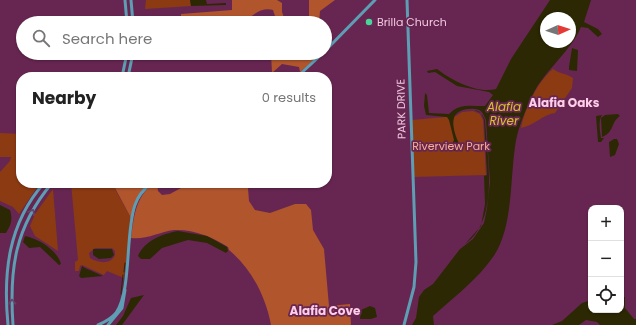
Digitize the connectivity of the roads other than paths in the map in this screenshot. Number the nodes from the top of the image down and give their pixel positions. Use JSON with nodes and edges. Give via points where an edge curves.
{"nodes":[{"id":1,"x":125,"y":0,"type":"edge"},
{"id":2,"x":131,"y":0,"type":"edge"},
{"id":3,"x":375,"y":0,"type":"edge"},
{"id":4,"x":407,"y":0,"type":"edge"},
{"id":5,"x":126,"y":16,"type":"edge"},
{"id":6,"x":132,"y":16,"type":"edge"},
{"id":7,"x":332,"y":44,"type":"edge"},
{"id":8,"x":126,"y":60,"type":"edge"},
{"id":9,"x":132,"y":60,"type":"edge"},
{"id":10,"x":315,"y":60,"type":"edge"},
{"id":11,"x":123,"y":72,"type":"edge"},
{"id":12,"x":129,"y":72,"type":"edge"},
{"id":13,"x":302,"y":72,"type":"edge"},
{"id":14,"x":41,"y":188,"type":"edge"},
{"id":15,"x":48,"y":188,"type":"edge"},
{"id":16,"x":146,"y":188,"type":"edge"},
{"id":17,"x":126,"y":277,"type":"junction"},
{"id":18,"x":8,"y":325,"type":"edge"},
{"id":19,"x":13,"y":325,"type":"edge"},
{"id":20,"x":98,"y":325,"type":"edge"},
{"id":21,"x":108,"y":325,"type":"edge"},
{"id":22,"x":404,"y":325,"type":"edge"}],
"edges":[{"from":1,"to":5,"type":"main road"},
{"from":2,"to":6,"type":"main road"},
{"from":3,"to":7,"type":"main road"},
{"from":4,"to":22,"type":"main road","name":"PARK DRIVE","via":[[416,255],[414,287]]},
{"from":8,"to":11,"type":"main road"},
{"from":9,"to":12,"type":"main road"},
{"from":10,"to":13,"type":"main road"},
{"from":14,"to":18,"type":"main road","via":[[23,216],[10,253],[6,288]]},
{"from":19,"to":15,"type":"main road","one_way":true,"via":[[12,278],[17,250],[31,213]]},
{"from":16,"to":17,"type":"main road","via":[[135,204]]},
{"from":17,"to":20,"type":"main road","via":[[122,299],[116,313],[110,320]]},
{"from":17,"to":21,"type":"main road","via":[[123,306]]}]}
